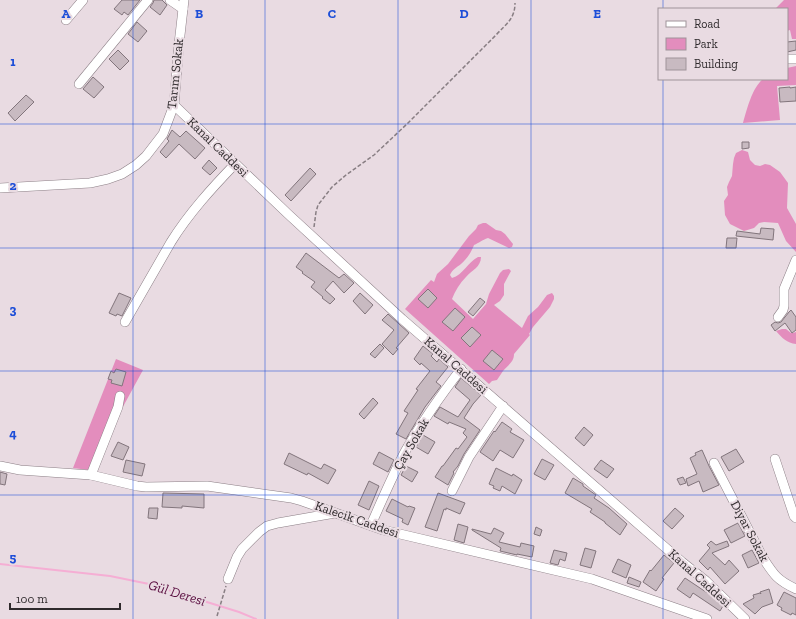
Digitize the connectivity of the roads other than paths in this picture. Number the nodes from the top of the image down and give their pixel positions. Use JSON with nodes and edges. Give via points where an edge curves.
{"nodes":[{"id":1,"x":84,"y":0,"type":"edge"},
{"id":2,"x":148,"y":0,"type":"edge"},
{"id":3,"x":170,"y":0,"type":"edge"},
{"id":4,"x":183,"y":4,"type":"edge"},
{"id":5,"x":66,"y":20,"type":"dead end"},
{"id":6,"x":79,"y":84,"type":"dead end"},
{"id":7,"x":174,"y":105,"type":"junction"},
{"id":8,"x":235,"y":164,"type":"junction"},
{"id":9,"x":0,"y":188,"type":"edge"},
{"id":10,"x":796,"y":260,"type":"edge"},
{"id":11,"x":778,"y":317,"type":"dead end"},
{"id":12,"x":125,"y":322,"type":"dead end"},
{"id":13,"x":461,"y":369,"type":"junction"},
{"id":14,"x":120,"y":396,"type":"dead end"},
{"id":15,"x":503,"y":406,"type":"junction"},
{"id":16,"x":775,"y":459,"type":"dead end"},
{"id":17,"x":714,"y":463,"type":"dead end"},
{"id":18,"x":0,"y":466,"type":"edge"},
{"id":19,"x":91,"y":475,"type":"junction"},
{"id":20,"x":452,"y":491,"type":"dead end"},
{"id":21,"x":336,"y":512,"type":"junction"},
{"id":22,"x":796,"y":518,"type":"edge"},
{"id":23,"x":371,"y":525,"type":"junction"},
{"id":24,"x":228,"y":579,"type":"dead end"},
{"id":25,"x":796,"y":589,"type":"edge"},
{"id":26,"x":707,"y":619,"type":"edge"},
{"id":27,"x":745,"y":619,"type":"edge"}],
"edges":[{"from":1,"to":5,"type":"street"},
{"from":2,"to":6,"type":"street"},
{"from":3,"to":4,"type":"street"},
{"from":4,"to":7,"type":"street","name":"Tarım Sokak"},
{"from":7,"to":8,"type":"street","name":"Kanal Caddesi"},
{"from":7,"to":9,"type":"street","name":"Tarım Sokak","via":[[163,134],[156,144],[141,161],[122,174],[90,183]]},
{"from":8,"to":12,"type":"street","via":[[179,229]]},
{"from":8,"to":13,"type":"street","name":"Kanal Caddesi","via":[[402,319]]},
{"from":10,"to":11,"type":"street","via":[[784,289],[784,306]]},
{"from":13,"to":15,"type":"street","name":"Kanal Caddesi"},
{"from":13,"to":23,"type":"street","name":"Çay Sokak","via":[[429,412],[406,451]]},
{"from":14,"to":19,"type":"street"},
{"from":15,"to":20,"type":"street","via":[[469,457]]},
{"from":15,"to":27,"type":"street","name":"Kanal Caddesi","via":[[706,581]]},
{"from":16,"to":22,"type":"street"},
{"from":17,"to":25,"type":"street","name":"Diyar Sokak","via":[[763,558],[779,580]]},
{"from":18,"to":19,"type":"street","name":"Kalecik Caddesi","via":[[20,470]]},
{"from":19,"to":21,"type":"street","name":"Kalecik Caddesi","via":[[136,486],[207,486],[272,495]]},
{"from":21,"to":23,"type":"street","name":"Kalecik Caddesi"},
{"from":21,"to":24,"type":"street","via":[[268,526],[242,549]]},
{"from":23,"to":26,"type":"street","name":"Kalecik Caddesi","via":[[394,533],[592,579]]}]}
